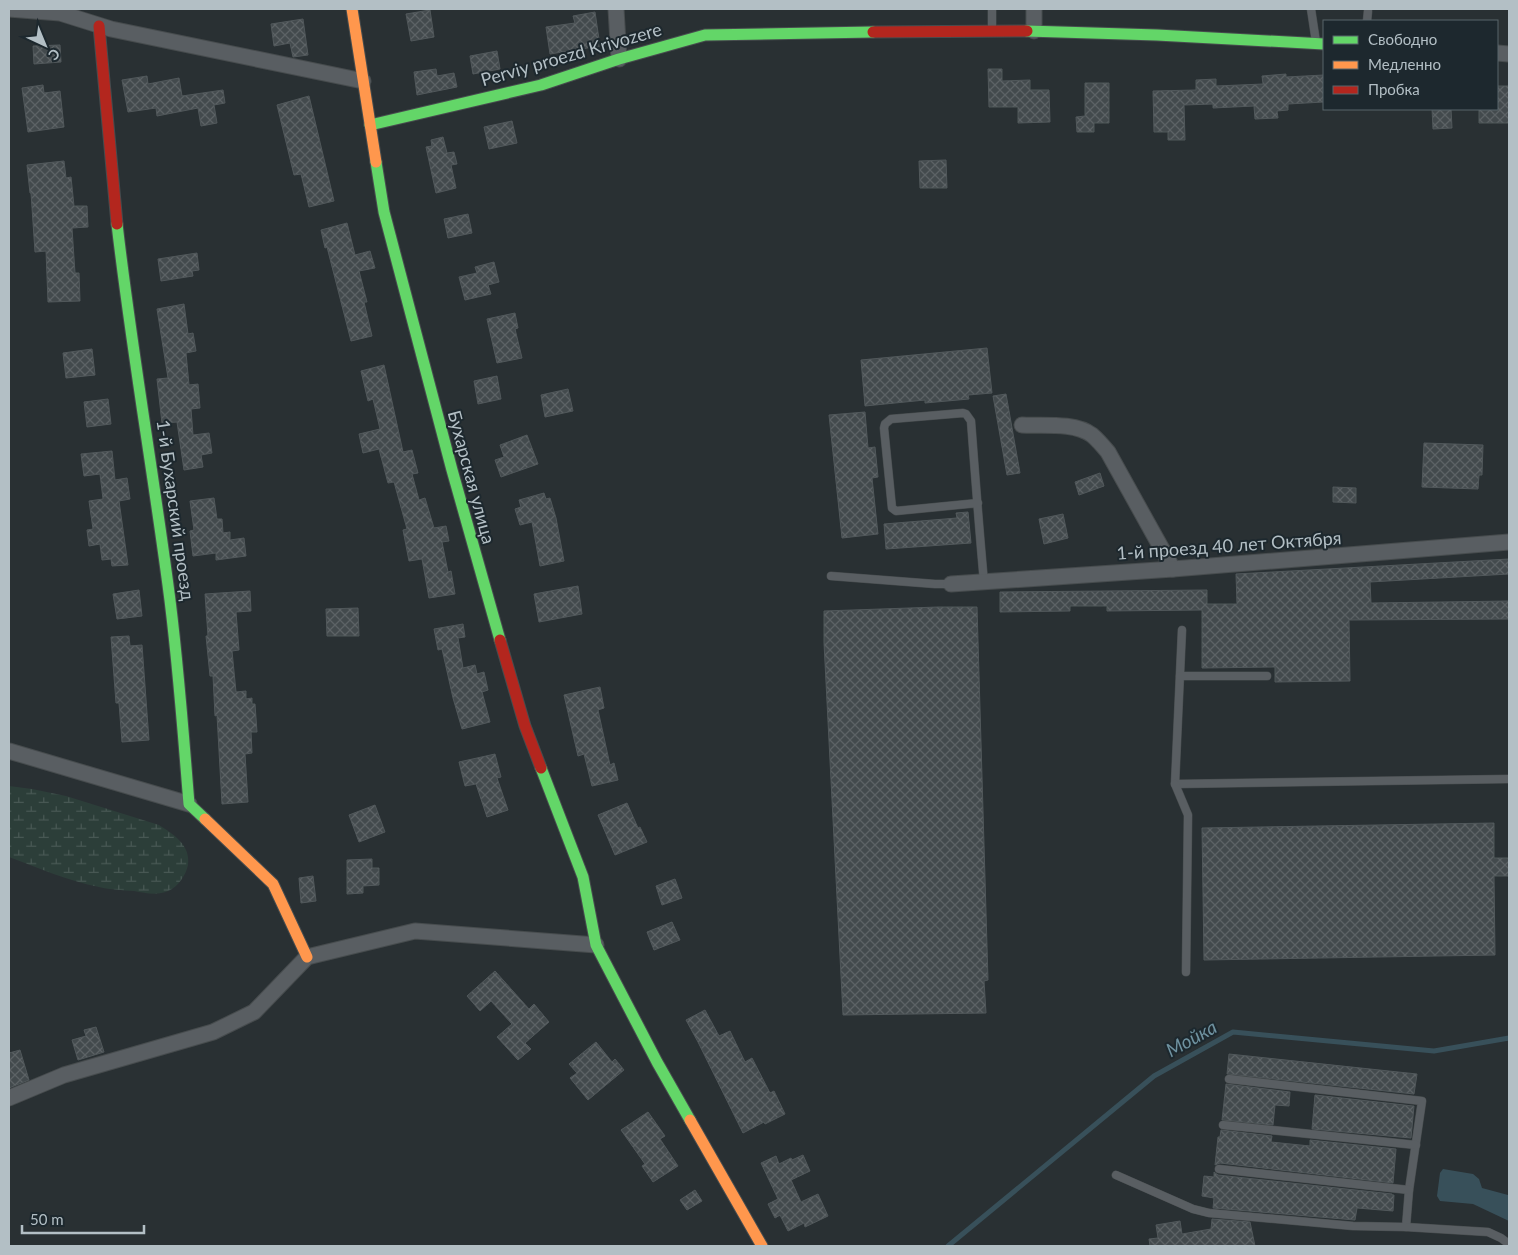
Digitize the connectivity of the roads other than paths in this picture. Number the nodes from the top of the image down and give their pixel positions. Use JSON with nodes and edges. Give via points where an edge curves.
{"nodes":[{"id":1,"x":9,"y":9,"type":"edge"},
{"id":2,"x":352,"y":9,"type":"edge"},
{"id":3,"x":616,"y":9,"type":"edge"},
{"id":4,"x":992,"y":9,"type":"edge"},
{"id":5,"x":1034,"y":9,"type":"edge"},
{"id":6,"x":1311,"y":9,"type":"edge"},
{"id":7,"x":1368,"y":11,"type":"dead end"},
{"id":8,"x":77,"y":13,"type":"edge"},
{"id":9,"x":1367,"y":20,"type":"edge"},
{"id":10,"x":100,"y":26,"type":"junction"},
{"id":11,"x":992,"y":31,"type":"junction"},
{"id":12,"x":1034,"y":31,"type":"junction"},
{"id":13,"x":1320,"y":44,"type":"edge"},
{"id":14,"x":619,"y":59,"type":"junction"},
{"id":15,"x":364,"y":81,"type":"junction"},
{"id":16,"x":370,"y":125,"type":"junction"},
{"id":17,"x":1022,"y":425,"type":"dead end"},
{"id":18,"x":978,"y":503,"type":"junction"},
{"id":19,"x":1509,"y":542,"type":"edge"},
{"id":20,"x":1174,"y":569,"type":"junction"},
{"id":21,"x":832,"y":576,"type":"dead end"},
{"id":22,"x":984,"y":582,"type":"junction"},
{"id":23,"x":951,"y":584,"type":"joint"},
{"id":24,"x":1182,"y":630,"type":"dead end"},
{"id":25,"x":1180,"y":676,"type":"junction"},
{"id":26,"x":1267,"y":676,"type":"dead end"},
{"id":27,"x":9,"y":751,"type":"edge"},
{"id":28,"x":1509,"y":779,"type":"edge"},
{"id":29,"x":1175,"y":784,"type":"junction"},
{"id":30,"x":189,"y":804,"type":"junction"},
{"id":31,"x":596,"y":945,"type":"junction"},
{"id":32,"x":307,"y":957,"type":"junction"},
{"id":33,"x":1186,"y":972,"type":"dead end"},
{"id":34,"x":1229,"y":1079,"type":"dead end"},
{"id":35,"x":9,"y":1098,"type":"edge"},
{"id":36,"x":1223,"y":1125,"type":"dead end"},
{"id":37,"x":1416,"y":1144,"type":"junction"},
{"id":38,"x":1219,"y":1169,"type":"dead end"},
{"id":39,"x":1116,"y":1176,"type":"dead end"},
{"id":40,"x":1409,"y":1190,"type":"junction"},
{"id":41,"x":1406,"y":1226,"type":"junction"},
{"id":42,"x":1509,"y":1244,"type":"edge"},
{"id":43,"x":762,"y":1246,"type":"edge"}],
"edges":[{"from":1,"to":8,"type":"street"},
{"from":2,"to":15,"type":"street","name":"Бухарская улица"},
{"from":3,"to":14,"type":"street"},
{"from":4,"to":11,"type":"lane"},
{"from":5,"to":12,"type":"street"},
{"from":6,"to":13,"type":"lane"},
{"from":7,"to":9,"type":"lane"},
{"from":8,"to":10,"type":"street"},
{"from":10,"to":15,"type":"street"},
{"from":10,"to":30,"type":"street","name":"1-й Бухарский проезд","via":[[116,218],[168,584]]},
{"from":11,"to":12,"type":"street","name":"Perviy proezd Krivozere"},
{"from":11,"to":14,"type":"street","name":"Perviy proezd Krivozere","via":[[705,35]]},
{"from":12,"to":13,"type":"street","name":"Perviy proezd Krivozere"},
{"from":14,"to":16,"type":"street","name":"Perviy proezd Krivozere","via":[[515,92]]},
{"from":15,"to":16,"type":"street","name":"Бухарская улица"},
{"from":16,"to":31,"type":"street","name":"Бухарская улица","via":[[384,212],[452,470],[525,726],[583,877]]},
{"from":17,"to":20,"type":"street","via":[[1079,428],[1099,441]]},
{"from":18,"to":18,"type":"lane","via":[[971,421],[966,414],[888,421],[884,428],[894,510]]},
{"from":18,"to":22,"type":"lane"},
{"from":19,"to":20,"type":"street","name":"1-й проезд 40 лет Октября"},
{"from":20,"to":22,"type":"street","name":"1-й проезд 40 лет Октября"},
{"from":21,"to":23,"type":"lane"},
{"from":22,"to":23,"type":"street","name":"1-й проезд 40 лет Октября"},
{"from":24,"to":25,"type":"lane"},
{"from":25,"to":26,"type":"lane"},
{"from":25,"to":29,"type":"lane"},
{"from":27,"to":30,"type":"street"},
{"from":28,"to":29,"type":"lane"},
{"from":29,"to":33,"type":"lane","via":[[1188,816]]},
{"from":30,"to":32,"type":"street","via":[[273,884]]},
{"from":31,"to":32,"type":"street","via":[[415,930]]},
{"from":31,"to":43,"type":"street","name":"Бухарская улица","via":[[657,1062]]},
{"from":32,"to":35,"type":"street","via":[[254,1012],[246,1016],[212,1032],[64,1075]]},
{"from":34,"to":37,"type":"lane","via":[[1422,1101]]},
{"from":36,"to":37,"type":"lane"},
{"from":37,"to":40,"type":"lane"},
{"from":38,"to":40,"type":"lane"},
{"from":39,"to":41,"type":"lane","via":[[1209,1213],[1353,1226]]},
{"from":40,"to":41,"type":"lane"},
{"from":41,"to":42,"type":"lane","via":[[1488,1232]]}]}
